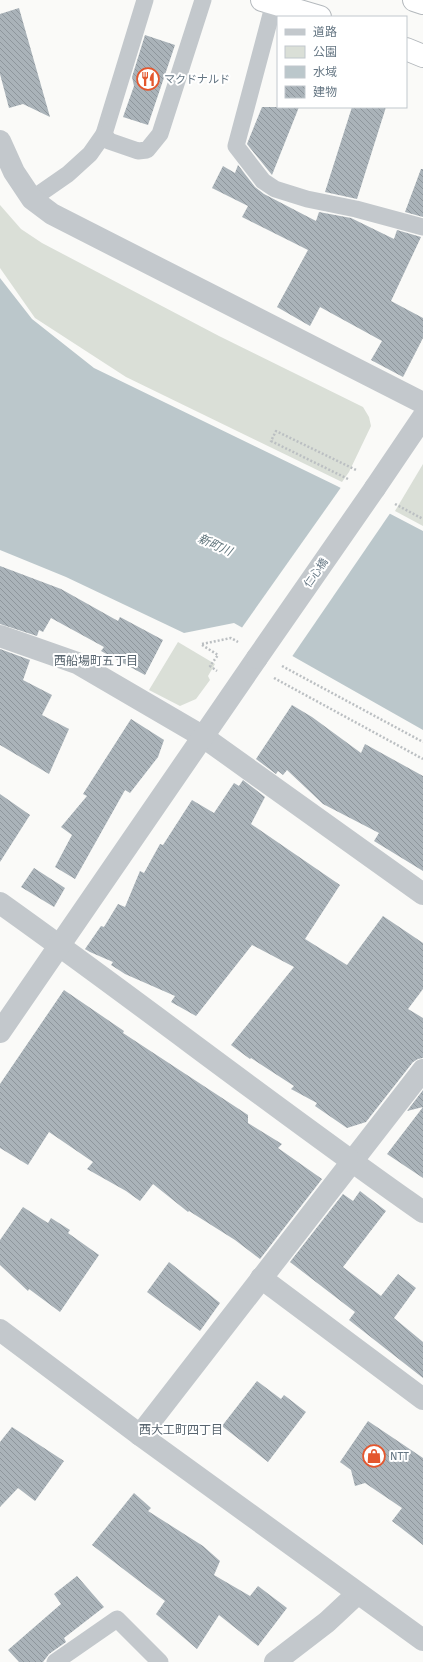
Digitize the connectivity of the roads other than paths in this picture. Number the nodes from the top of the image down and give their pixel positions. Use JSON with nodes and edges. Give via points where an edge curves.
{"nodes":[{"id":1,"x":144,"y":0,"type":"edge"},
{"id":2,"x":203,"y":0,"type":"edge"},
{"id":3,"x":414,"y":0,"type":"edge"},
{"id":4,"x":268,"y":2,"type":"edge"},
{"id":5,"x":423,"y":3,"type":"edge"},
{"id":6,"x":317,"y":16,"type":"edge"},
{"id":7,"x":407,"y":49,"type":"edge"},
{"id":8,"x":423,"y":56,"type":"edge"},
{"id":9,"x":104,"y":134,"type":"junction"},
{"id":10,"x":0,"y":141,"type":"edge"},
{"id":11,"x":32,"y":199,"type":"junction"},
{"id":12,"x":423,"y":227,"type":"edge"},
{"id":13,"x":423,"y":403,"type":"edge"},
{"id":14,"x":423,"y":416,"type":"edge"},
{"id":15,"x":0,"y":636,"type":"edge"},
{"id":16,"x":202,"y":736,"type":"junction"},
{"id":17,"x":423,"y":894,"type":"edge"},
{"id":18,"x":0,"y":903,"type":"edge"},
{"id":19,"x":60,"y":945,"type":"junction"},
{"id":20,"x":0,"y":1032,"type":"edge"},
{"id":21,"x":423,"y":1070,"type":"edge"},
{"id":22,"x":352,"y":1162,"type":"junction"},
{"id":23,"x":423,"y":1212,"type":"edge"},
{"id":24,"x":261,"y":1278,"type":"junction"},
{"id":25,"x":0,"y":1330,"type":"edge"},
{"id":26,"x":423,"y":1399,"type":"edge"},
{"id":27,"x":140,"y":1435,"type":"junction"},
{"id":28,"x":357,"y":1594,"type":"junction"},
{"id":29,"x":423,"y":1640,"type":"edge"},
{"id":30,"x":55,"y":1662,"type":"edge"},
{"id":31,"x":160,"y":1662,"type":"edge"},
{"id":32,"x":275,"y":1662,"type":"edge"}],
"edges":[{"from":1,"to":9,"type":"lane"},
{"from":2,"to":9,"type":"lane","via":[[160,134],[153,144],[147,150],[138,151],[109,141]]},
{"from":3,"to":5,"type":"highway"},
{"from":4,"to":6,"type":"highway"},
{"from":4,"to":12,"type":"lane","via":[[236,146],[263,181],[275,189]]},
{"from":7,"to":8,"type":"highway"},
{"from":9,"to":11,"type":"lane","via":[[90,154],[68,174]]},
{"from":10,"to":11,"type":"street","via":[[14,172]]},
{"from":11,"to":13,"type":"street","via":[[52,214]]},
{"from":14,"to":16,"type":"street","name":"仁心橋","bridge":true,"via":[[376,487],[251,656]]},
{"from":15,"to":16,"type":"street","via":[[77,663]]},
{"from":16,"to":17,"type":"street"},
{"from":16,"to":19,"type":"street","name":"仁心橋"},
{"from":18,"to":19,"type":"street"},
{"from":19,"to":20,"type":"street","name":"仁心橋"},
{"from":19,"to":22,"type":"street"},
{"from":21,"to":22,"type":"street"},
{"from":22,"to":23,"type":"street"},
{"from":22,"to":24,"type":"street"},
{"from":24,"to":26,"type":"street"},
{"from":24,"to":27,"type":"street"},
{"from":25,"to":27,"type":"street"},
{"from":27,"to":28,"type":"street"},
{"from":28,"to":29,"type":"street"},
{"from":28,"to":32,"type":"street","via":[[327,1622]]},
{"from":30,"to":31,"type":"lane","via":[[116,1619]]}]}
